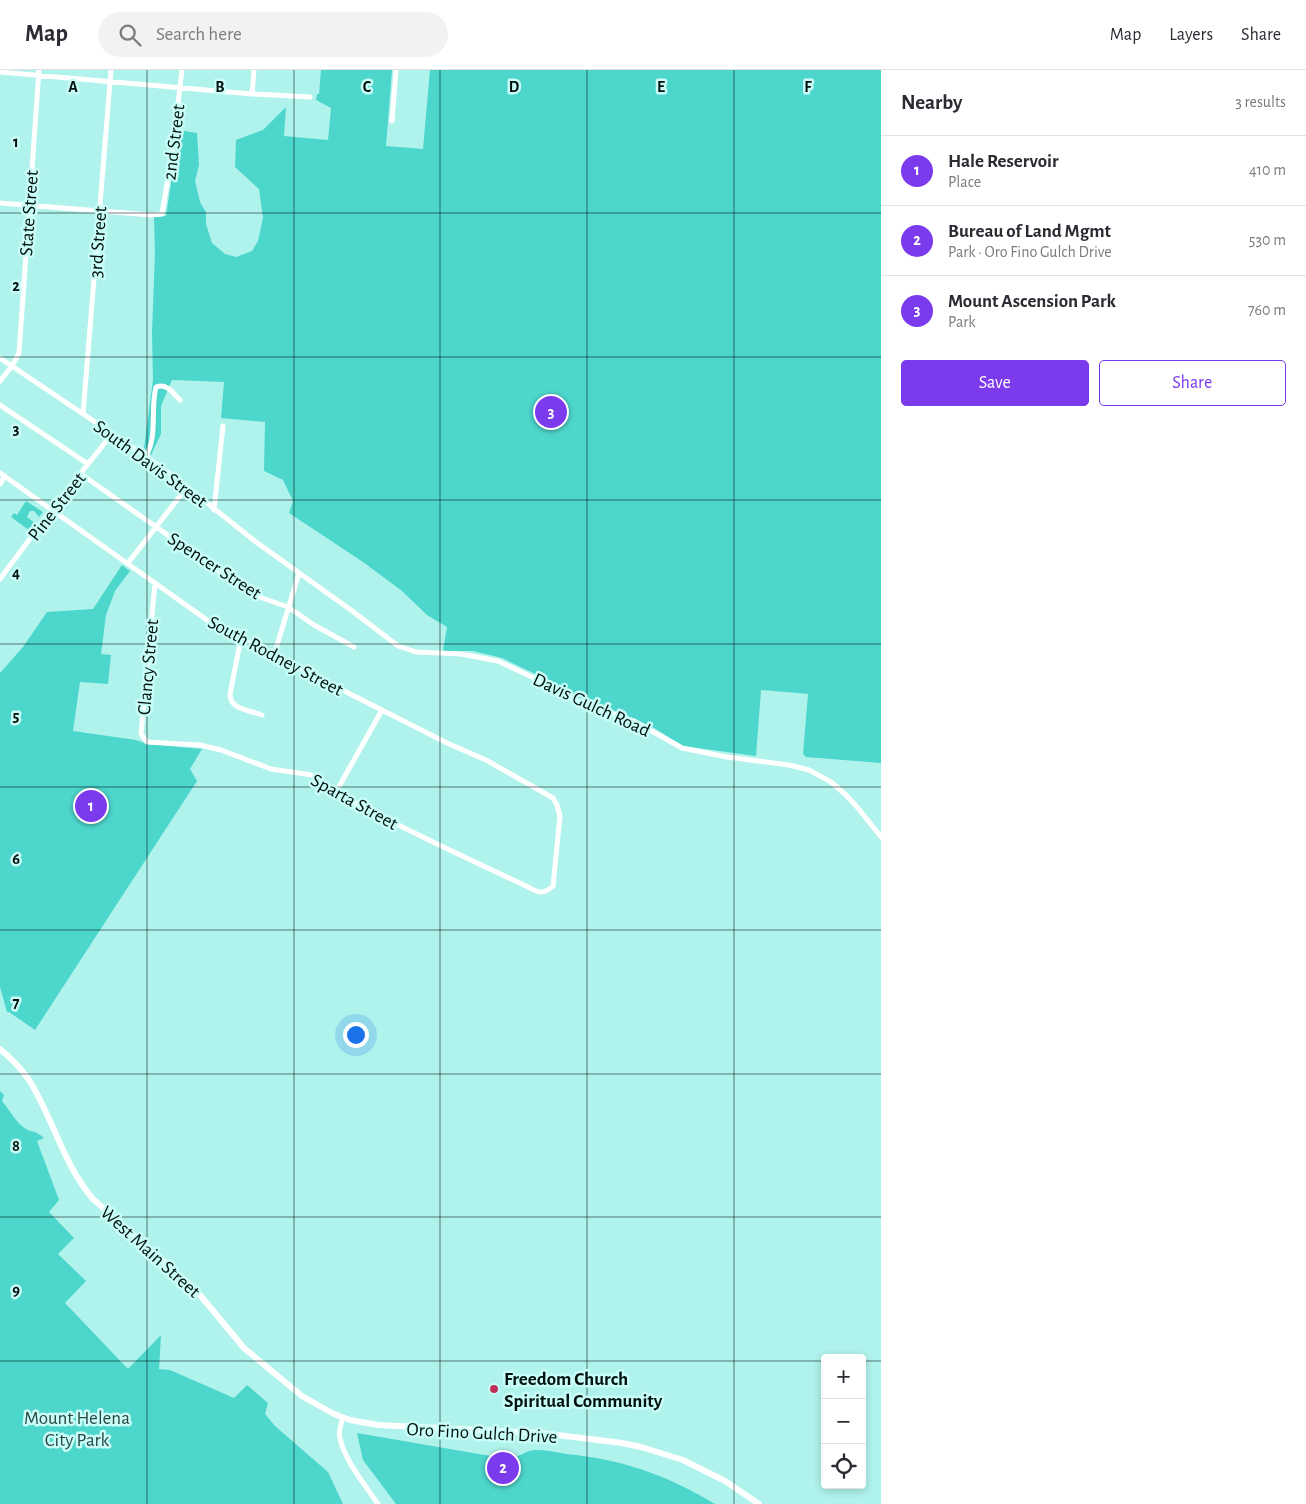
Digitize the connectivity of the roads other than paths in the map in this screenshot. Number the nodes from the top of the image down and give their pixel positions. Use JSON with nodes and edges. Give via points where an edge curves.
{"nodes":[{"id":1,"x":111,"y":70,"type":"edge"},
{"id":2,"x":182,"y":70,"type":"edge"},
{"id":3,"x":254,"y":70,"type":"edge"},
{"id":4,"x":396,"y":70,"type":"edge"},
{"id":5,"x":0,"y":72,"type":"edge"},
{"id":6,"x":39,"y":72,"type":"edge"},
{"id":7,"x":110,"y":82,"type":"junction"},
{"id":8,"x":180,"y":88,"type":"junction"},
{"id":9,"x":252,"y":94,"type":"junction"},
{"id":10,"x":310,"y":97,"type":"dead end"},
{"id":11,"x":392,"y":121,"type":"dead end"},
{"id":12,"x":0,"y":203,"type":"edge"},
{"id":13,"x":28,"y":205,"type":"junction"},
{"id":14,"x":100,"y":211,"type":"junction"},
{"id":15,"x":0,"y":358,"type":"edge"},
{"id":16,"x":12,"y":366,"type":"junction"},
{"id":17,"x":0,"y":381,"type":"edge"},
{"id":18,"x":180,"y":400,"type":"dead end"},
{"id":19,"x":0,"y":405,"type":"edge"},
{"id":20,"x":83,"y":414,"type":"junction"},
{"id":21,"x":223,"y":426,"type":"dead end"},
{"id":22,"x":112,"y":434,"type":"junction"},
{"id":23,"x":146,"y":456,"type":"junction"},
{"id":24,"x":88,"y":464,"type":"junction"},
{"id":25,"x":0,"y":472,"type":"edge"},
{"id":26,"x":81,"y":474,"type":"junction"},
{"id":27,"x":6,"y":476,"type":"junction"},
{"id":28,"x":0,"y":484,"type":"edge"},
{"id":29,"x":187,"y":487,"type":"junction"},
{"id":30,"x":52,"y":509,"type":"junction"},
{"id":31,"x":214,"y":510,"type":"junction"},
{"id":32,"x":156,"y":526,"type":"junction"},
{"id":33,"x":128,"y":563,"type":"junction"},
{"id":34,"x":300,"y":573,"type":"junction"},
{"id":35,"x":0,"y":579,"type":"edge"},
{"id":36,"x":155,"y":583,"type":"junction"},
{"id":37,"x":288,"y":607,"type":"junction"},
{"id":38,"x":241,"y":638,"type":"junction"},
{"id":39,"x":354,"y":647,"type":"dead end"},
{"id":40,"x":274,"y":655,"type":"junction"},
{"id":41,"x":382,"y":710,"type":"junction"},
{"id":42,"x":262,"y":715,"type":"dead end"},
{"id":43,"x":154,"y":742,"type":"joint"},
{"id":44,"x":336,"y":792,"type":"junction"},
{"id":45,"x":881,"y":837,"type":"edge"},
{"id":46,"x":546,"y":892,"type":"joint"},
{"id":47,"x":0,"y":1049,"type":"edge"},
{"id":48,"x":343,"y":1418,"type":"junction"},
{"id":49,"x":378,"y":1504,"type":"edge"},
{"id":50,"x":759,"y":1504,"type":"edge"}],
"edges":[{"from":1,"to":7,"type":"street","name":"3rd Street"},
{"from":2,"to":8,"type":"street","name":"2nd Street"},
{"from":3,"to":9,"type":"street"},
{"from":4,"to":11,"type":"street"},
{"from":5,"to":6,"type":"street"},
{"from":6,"to":7,"type":"street"},
{"from":6,"to":13,"type":"street","name":"State Street"},
{"from":7,"to":8,"type":"street"},
{"from":7,"to":14,"type":"street","name":"3rd Street"},
{"from":8,"to":9,"type":"street"},
{"from":8,"to":14,"type":"street","name":"2nd Street","via":[[162,214]]},
{"from":9,"to":10,"type":"street"},
{"from":12,"to":13,"type":"street"},
{"from":13,"to":14,"type":"street"},
{"from":13,"to":16,"type":"street","name":"State Street","via":[[19,353]]},
{"from":14,"to":20,"type":"street","name":"3rd Street"},
{"from":15,"to":16,"type":"street","name":"South Davis Street"},
{"from":16,"to":17,"type":"street","name":"State Street"},
{"from":16,"to":20,"type":"street","name":"South Davis Street"},
{"from":18,"to":23,"type":"street","via":[[170,389],[156,387],[153,433]]},
{"from":19,"to":24,"type":"street"},
{"from":20,"to":22,"type":"street","name":"South Davis Street"},
{"from":21,"to":31,"type":"street"},
{"from":22,"to":23,"type":"street","name":"South Davis Street"},
{"from":22,"to":24,"type":"street","name":"Pine Street"},
{"from":23,"to":29,"type":"street","name":"South Davis Street"},
{"from":24,"to":26,"type":"street","name":"Pine Street"},
{"from":25,"to":27,"type":"street","name":"South Rodney Street"},
{"from":26,"to":30,"type":"street","name":"Pine Street"},
{"from":26,"to":32,"type":"street","name":"Spencer Street"},
{"from":27,"to":28,"type":"street"},
{"from":27,"to":30,"type":"street","name":"South Rodney Street"},
{"from":29,"to":31,"type":"street","name":"South Davis Street"},
{"from":29,"to":32,"type":"street"},
{"from":30,"to":33,"type":"street","name":"South Rodney Street"},
{"from":30,"to":35,"type":"street","name":"Pine Street"},
{"from":31,"to":34,"type":"street","name":"South Davis Street"},
{"from":32,"to":33,"type":"street"},
{"from":32,"to":37,"type":"street","name":"Spencer Street","via":[[240,586]]},
{"from":33,"to":36,"type":"street","name":"South Rodney Street"},
{"from":34,"to":37,"type":"street"},
{"from":34,"to":45,"type":"street","name":"Davis Gulch Road","via":[[403,649],[498,661],[577,701],[634,722],[682,748],[789,765],[820,775],[846,795]]},
{"from":36,"to":38,"type":"street","name":"South Rodney Street","via":[[214,624]]},
{"from":36,"to":43,"type":"street","name":"Clancy Street","via":[[141,734],[147,742]]},
{"from":37,"to":39,"type":"street","name":"Spencer Street"},
{"from":37,"to":40,"type":"street"},
{"from":38,"to":40,"type":"street","name":"South Rodney Street"},
{"from":38,"to":42,"type":"street","via":[[230,702]]},
{"from":40,"to":41,"type":"street","name":"South Rodney Street"},
{"from":41,"to":44,"type":"street"},
{"from":41,"to":46,"type":"street","name":"South Rodney Street","via":[[522,779],[553,798],[560,816],[553,886]]},
{"from":43,"to":44,"type":"street","name":"Sparta Street","via":[[200,745],[271,769],[312,774]]},
{"from":44,"to":46,"type":"street","name":"Sparta Street","via":[[447,850],[539,892]]},
{"from":47,"to":48,"type":"street","name":"West Main Street","via":[[28,1079],[72,1169],[93,1199],[195,1289],[244,1348],[302,1396]]},
{"from":48,"to":49,"type":"street","via":[[339,1436],[342,1445]]},
{"from":48,"to":50,"type":"street","name":"Oro Fino Gulch Drive","via":[[399,1427],[540,1433],[642,1446],[683,1460]]}]}
